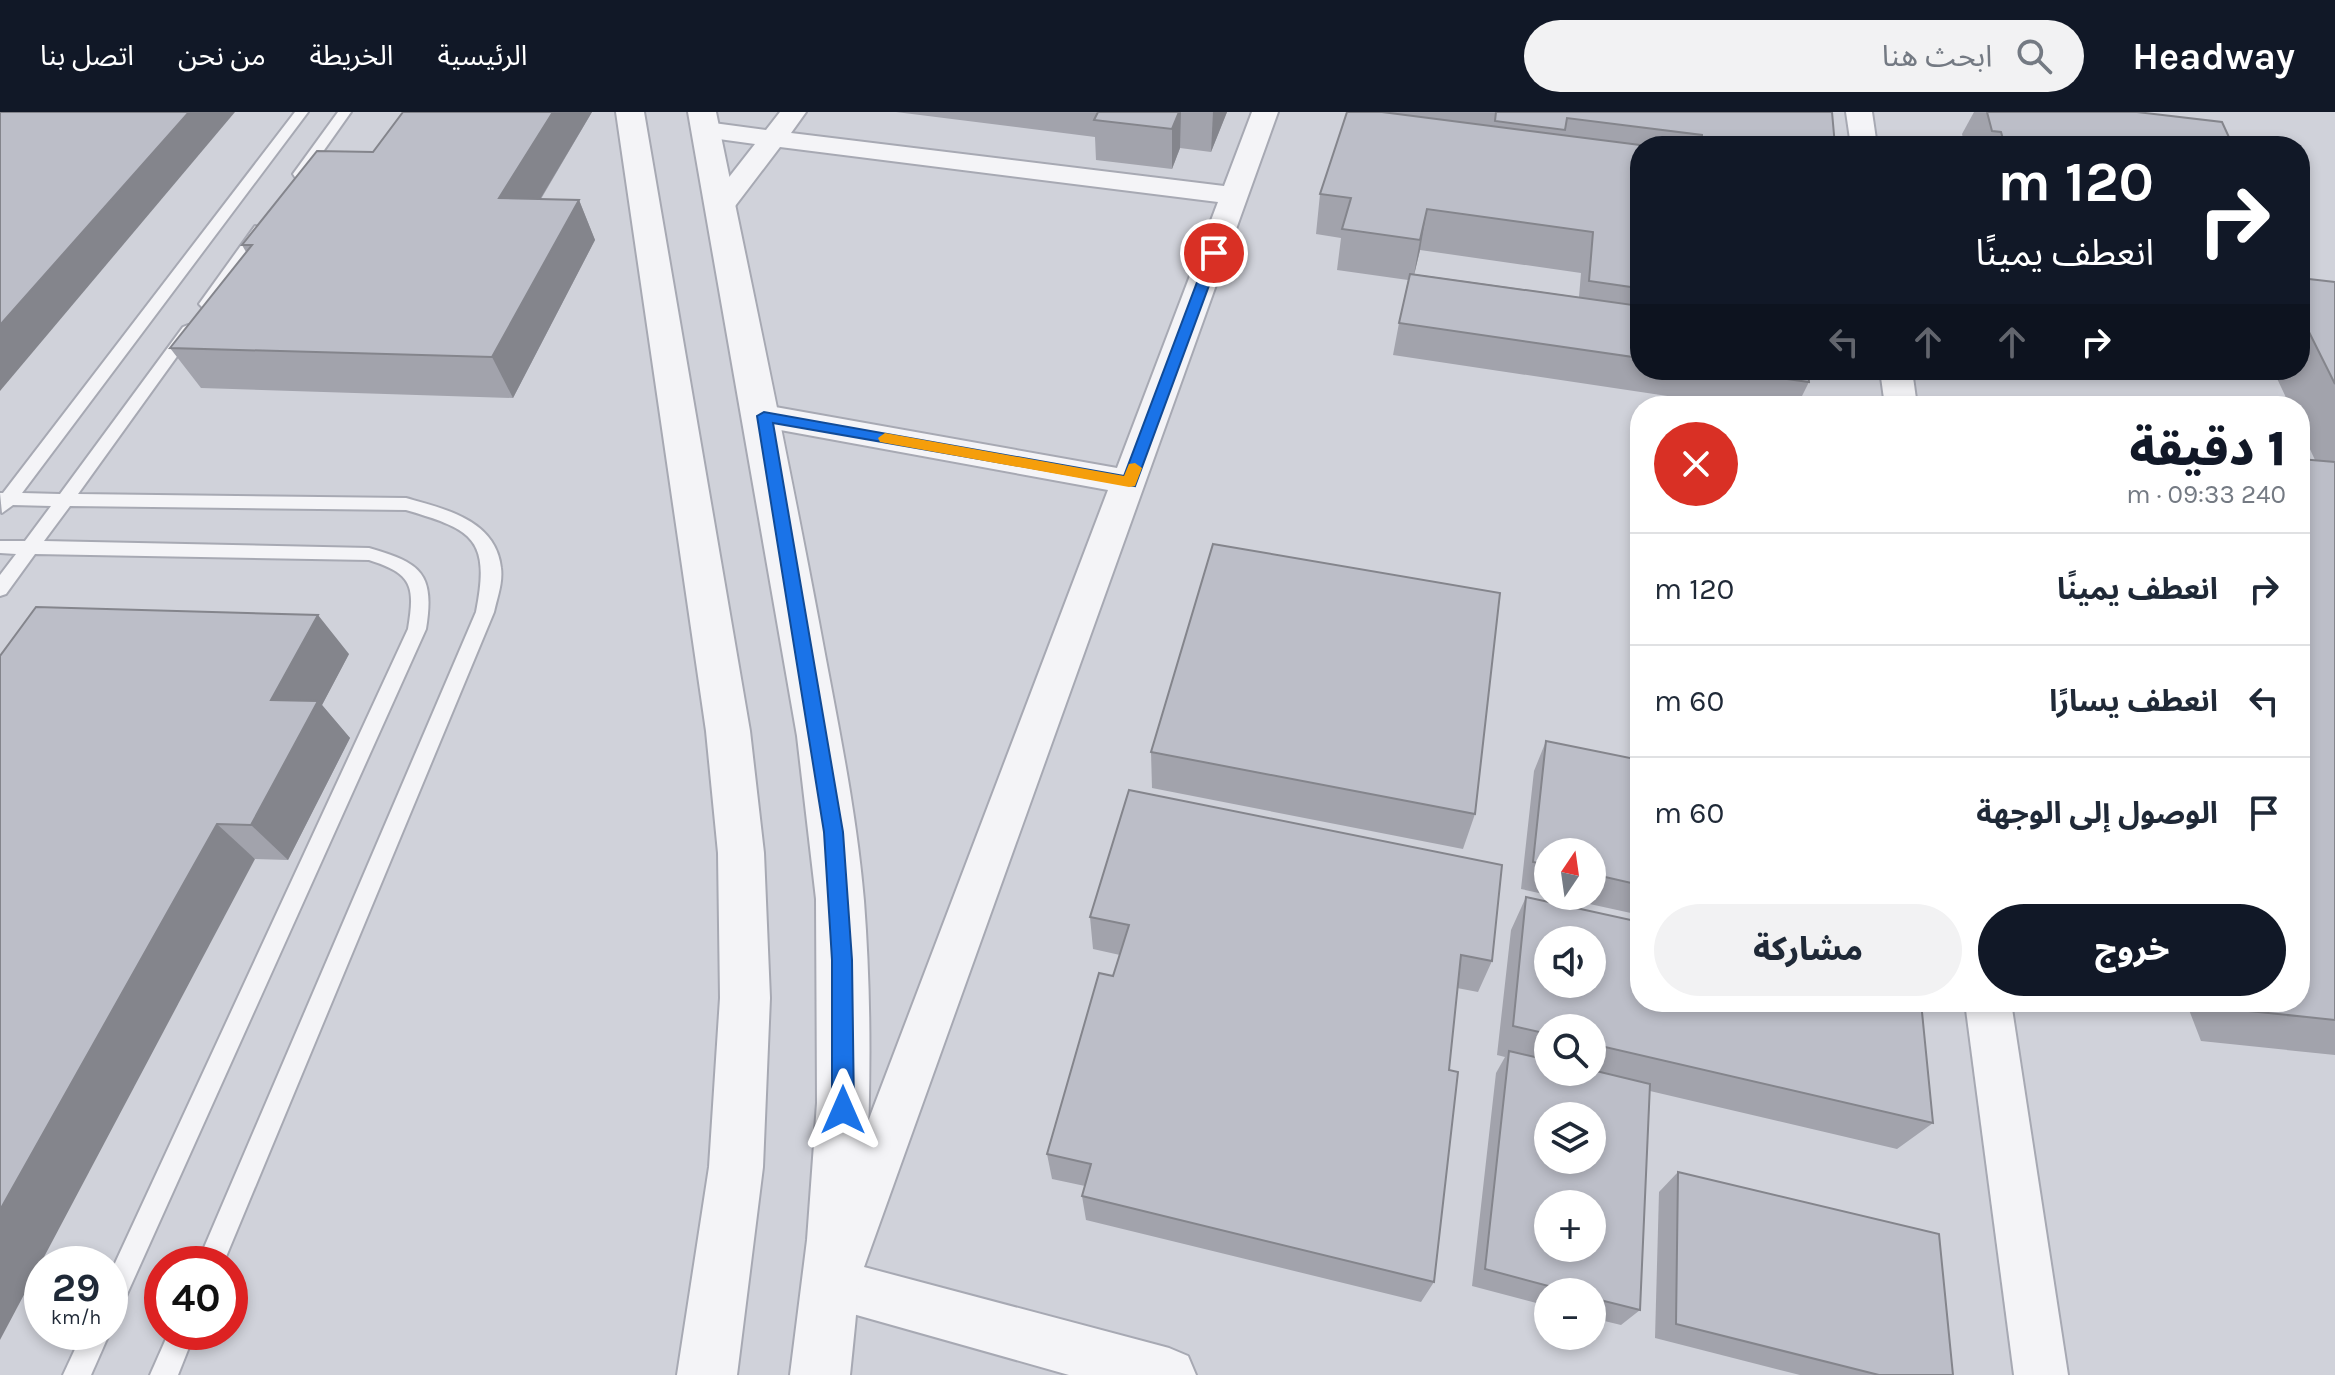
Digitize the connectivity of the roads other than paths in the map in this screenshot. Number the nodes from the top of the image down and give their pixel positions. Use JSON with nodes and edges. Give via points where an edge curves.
{"nodes":[{"id":1,"x":302,"y":112,"type":"edge"},
{"id":2,"x":345,"y":112,"type":"edge"},
{"id":3,"x":630,"y":112,"type":"edge"},
{"id":4,"x":793,"y":112,"type":"edge"},
{"id":5,"x":1265,"y":112,"type":"edge"},
{"id":6,"x":1859,"y":112,"type":"edge"},
{"id":7,"x":704,"y":121,"type":"edge"},
{"id":8,"x":1863,"y":136,"type":"edge"},
{"id":9,"x":772,"y":138,"type":"junction"},
{"id":10,"x":289,"y":189,"type":"edge"},
{"id":11,"x":1235,"y":196,"type":"junction"},
{"id":12,"x":719,"y":208,"type":"junction"},
{"id":13,"x":271,"y":215,"type":"edge"},
{"id":14,"x":764,"y":416,"type":"junction"},
{"id":15,"x":1129,"y":482,"type":"junction"},
{"id":16,"x":66,"y":498,"type":"junction"},
{"id":17,"x":3,"y":503,"type":"edge"},
{"id":18,"x":0,"y":547,"type":"edge"},
{"id":19,"x":31,"y":547,"type":"junction"},
{"id":20,"x":0,"y":589,"type":"edge"},
{"id":21,"x":1989,"y":1012,"type":"edge"},
{"id":22,"x":218,"y":1246,"type":"edge"},
{"id":23,"x":128,"y":1263,"type":"edge"},
{"id":24,"x":832,"y":1285,"type":"junction"},
{"id":25,"x":89,"y":1350,"type":"edge"},
{"id":26,"x":174,"y":1350,"type":"edge"},
{"id":27,"x":77,"y":1375,"type":"edge"},
{"id":28,"x":164,"y":1375,"type":"edge"},
{"id":29,"x":707,"y":1375,"type":"edge"},
{"id":30,"x":820,"y":1375,"type":"edge"},
{"id":31,"x":1169,"y":1375,"type":"edge"},
{"id":32,"x":2041,"y":1375,"type":"edge"}],
"edges":[{"from":1,"to":17,"type":"lane"},
{"from":2,"to":10,"type":"lane"},
{"from":3,"to":29,"type":"street","via":[[728,731],[741,853],[745,998],[736,1167]]},
{"from":4,"to":9,"type":"street"},
{"from":5,"to":11,"type":"street"},
{"from":6,"to":8,"type":"street"},
{"from":7,"to":9,"type":"street"},
{"from":7,"to":12,"type":"street"},
{"from":9,"to":11,"type":"street"},
{"from":9,"to":12,"type":"street"},
{"from":11,"to":15,"type":"street"},
{"from":12,"to":14,"type":"street"},
{"from":13,"to":16,"type":"lane"},
{"from":14,"to":15,"type":"street"},
{"from":14,"to":24,"type":"street","via":[[833,832],[842,960],[843,1110]]},
{"from":15,"to":24,"type":"street"},
{"from":16,"to":17,"type":"lane"},
{"from":16,"to":19,"type":"lane"},
{"from":16,"to":22,"type":"lane","via":[[406,504],[451,516],[479,537],[492,568],[485,612]]},
{"from":18,"to":19,"type":"lane"},
{"from":19,"to":20,"type":"lane"},
{"from":19,"to":23,"type":"lane","via":[[369,554],[401,562],[417,575],[424,594],[417,629]]},
{"from":21,"to":32,"type":"street"},
{"from":24,"to":30,"type":"street"},
{"from":24,"to":31,"type":"street"},
{"from":25,"to":27,"type":"lane"},
{"from":26,"to":28,"type":"lane"}]}
